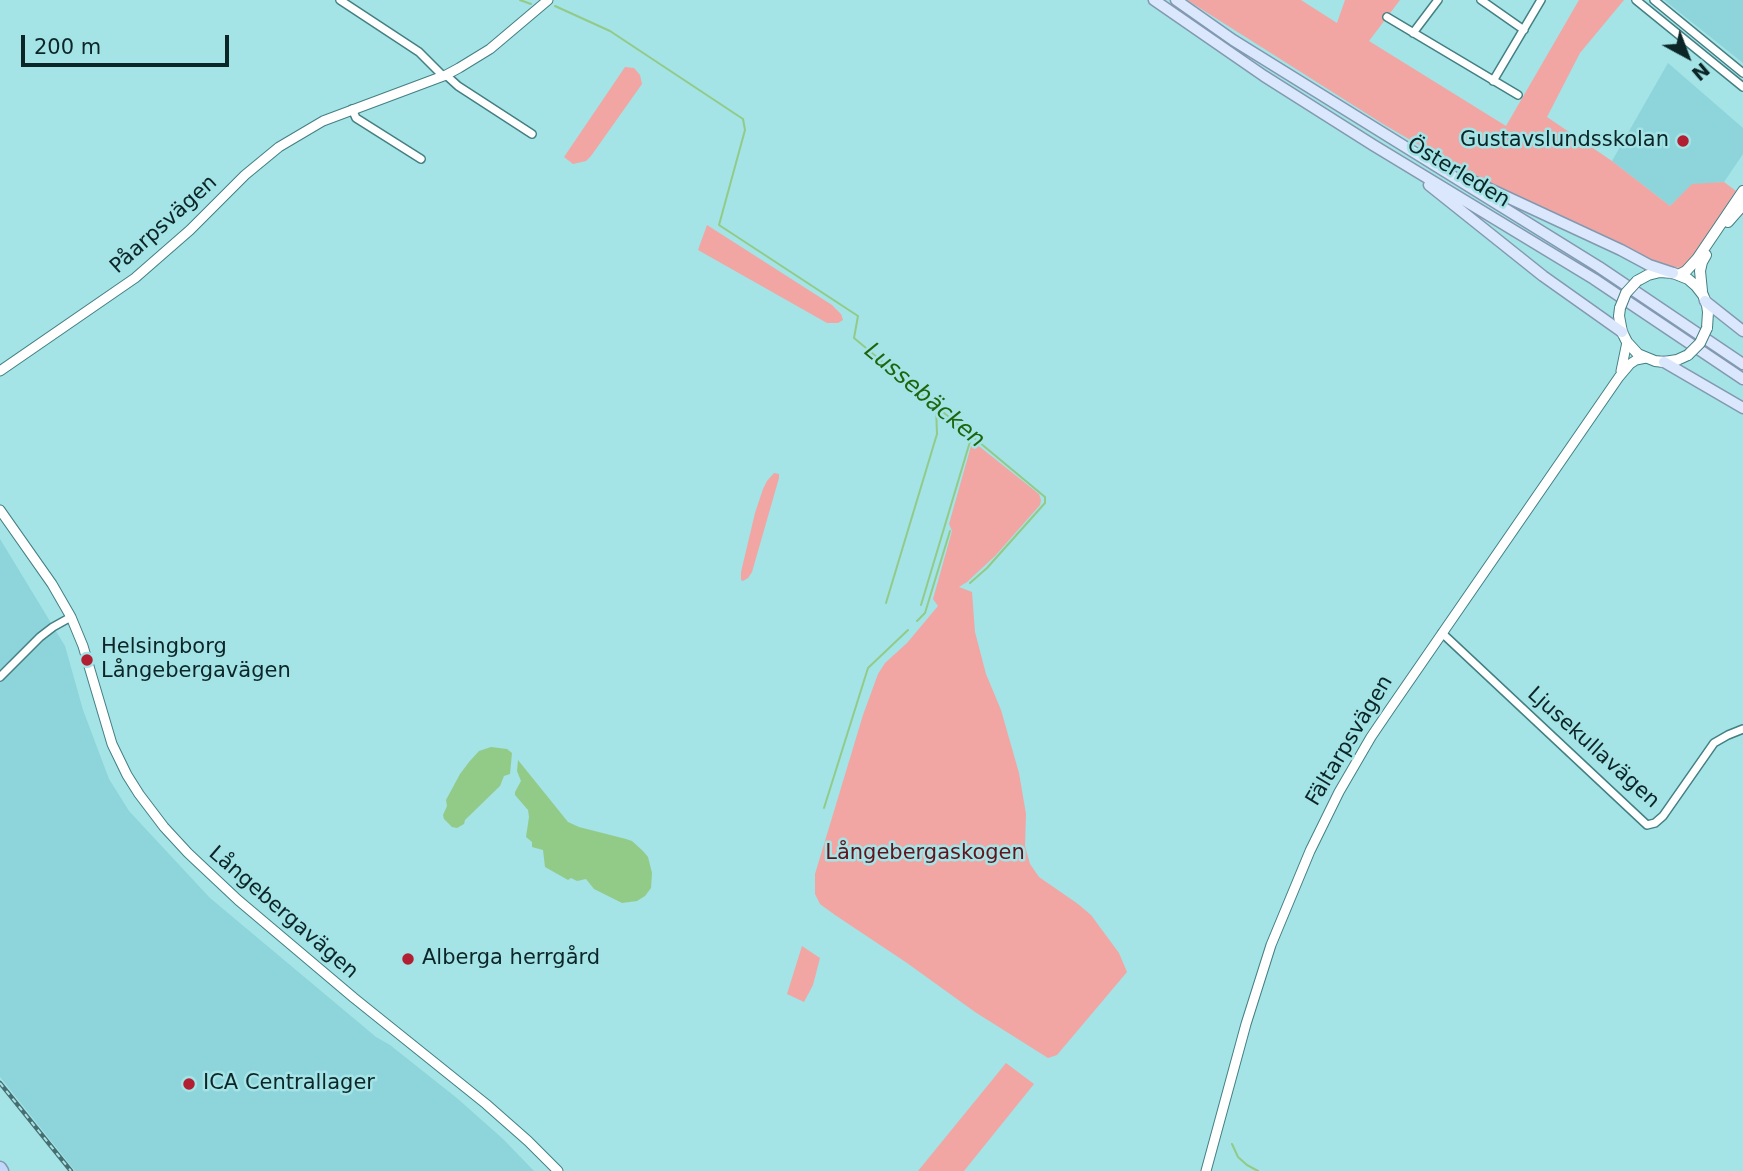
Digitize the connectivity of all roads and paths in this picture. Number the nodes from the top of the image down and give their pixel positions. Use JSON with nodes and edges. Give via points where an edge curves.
{"nodes":[{"id":1,"x":340,"y":0,"type":"edge"},
{"id":2,"x":548,"y":0,"type":"edge"},
{"id":3,"x":1154,"y":0,"type":"edge"},
{"id":4,"x":1176,"y":0,"type":"edge"},
{"id":5,"x":1438,"y":0,"type":"edge"},
{"id":6,"x":1481,"y":0,"type":"edge"},
{"id":7,"x":1541,"y":0,"type":"edge"},
{"id":8,"x":1636,"y":0,"type":"edge"},
{"id":9,"x":1654,"y":0,"type":"edge"},
{"id":10,"x":1387,"y":17,"type":"dead end"},
{"id":11,"x":1524,"y":30,"type":"junction"},
{"id":12,"x":1413,"y":33,"type":"junction"},
{"id":13,"x":1743,"y":73,"type":"edge"},
{"id":14,"x":444,"y":76,"type":"junction"},
{"id":15,"x":1493,"y":81,"type":"junction"},
{"id":16,"x":1743,"y":87,"type":"edge"},
{"id":17,"x":1518,"y":95,"type":"dead end"},
{"id":18,"x":352,"y":109,"type":"junction"},
{"id":19,"x":532,"y":134,"type":"dead end"},
{"id":20,"x":1420,"y":156,"type":"junction"},
{"id":21,"x":1393,"y":157,"type":"junction"},
{"id":22,"x":421,"y":159,"type":"dead end"},
{"id":23,"x":1743,"y":191,"type":"edge"},
{"id":24,"x":1743,"y":205,"type":"edge"},
{"id":25,"x":1676,"y":274,"type":"junction"},
{"id":26,"x":1704,"y":298,"type":"junction"},
{"id":27,"x":1743,"y":331,"type":"edge"},
{"id":28,"x":1624,"y":337,"type":"junction"},
{"id":29,"x":1646,"y":358,"type":"junction"},
{"id":30,"x":1664,"y":362,"type":"junction"},
{"id":31,"x":1743,"y":364,"type":"edge"},
{"id":32,"x":0,"y":371,"type":"edge"},
{"id":33,"x":1619,"y":377,"type":"junction"},
{"id":34,"x":1743,"y":379,"type":"edge"},
{"id":35,"x":1743,"y":408,"type":"edge"},
{"id":36,"x":0,"y":510,"type":"edge"},
{"id":37,"x":71,"y":617,"type":"junction"},
{"id":38,"x":1443,"y":633,"type":"junction"},
{"id":39,"x":0,"y":677,"type":"edge"},
{"id":40,"x":1743,"y":729,"type":"edge"},
{"id":41,"x":558,"y":1171,"type":"edge"},
{"id":42,"x":1206,"y":1171,"type":"edge"}],
"edges":[{"from":1,"to":14,"type":"street","via":[[419,52]]},
{"from":2,"to":14,"type":"street","name":"Påarpsvägen","via":[[481,56]]},
{"from":3,"to":21,"type":"main road","name":"Österleden"},
{"from":4,"to":20,"type":"main road","name":"Österleden"},
{"from":5,"to":12,"type":"street"},
{"from":6,"to":11,"type":"street"},
{"from":7,"to":11,"type":"street"},
{"from":8,"to":16,"type":"street"},
{"from":9,"to":13,"type":"street"},
{"from":10,"to":12,"type":"street"},
{"from":11,"to":15,"type":"street"},
{"from":12,"to":15,"type":"street"},
{"from":14,"to":18,"type":"street","name":"Påarpsvägen"},
{"from":14,"to":19,"type":"street"},
{"from":15,"to":17,"type":"street"},
{"from":18,"to":22,"type":"street","via":[[356,118]]},
{"from":18,"to":32,"type":"street","name":"Påarpsvägen","via":[[279,146],[135,278]]},
{"from":20,"to":25,"type":"main road"},
{"from":20,"to":31,"type":"main road","name":"Österleden","via":[[1599,267]]},
{"from":21,"to":28,"type":"main road"},
{"from":21,"to":34,"type":"main road","name":"Österleden","via":[[1594,279]]},
{"from":23,"to":25,"type":"main road","via":[[1697,259]]},
{"from":24,"to":26,"type":"main road","via":[[1702,262]]},
{"from":25,"to":26,"type":"main road","via":[[1688,279]]},
{"from":25,"to":28,"type":"main road","bridge":true,"via":[[1648,275],[1626,293],[1619,316]]},
{"from":26,"to":27,"type":"main road"},
{"from":26,"to":30,"type":"main road","bridge":true,"via":[[1707,328],[1700,343],[1688,355]]},
{"from":28,"to":29,"type":"main road"},
{"from":28,"to":33,"type":"street","name":"Fältarpsvägen"},
{"from":29,"to":30,"type":"main road"},
{"from":29,"to":33,"type":"street","name":"Fältarpsvägen","via":[[1630,364]]},
{"from":30,"to":35,"type":"main road"},
{"from":33,"to":38,"type":"street","name":"Fältarpsvägen"},
{"from":36,"to":37,"type":"street","name":"Långebergavägen"},
{"from":37,"to":39,"type":"street","via":[[53,627]]},
{"from":37,"to":41,"type":"street","name":"Långebergavägen","via":[[116,752],[139,794],[171,835],[259,919],[475,1095]]},
{"from":38,"to":40,"type":"street","name":"Ljusekullavägen","via":[[1647,825],[1663,816],[1714,743]]},
{"from":38,"to":42,"type":"street","name":"Fältarpsvägen","via":[[1357,761],[1300,873],[1264,964]]}]}
